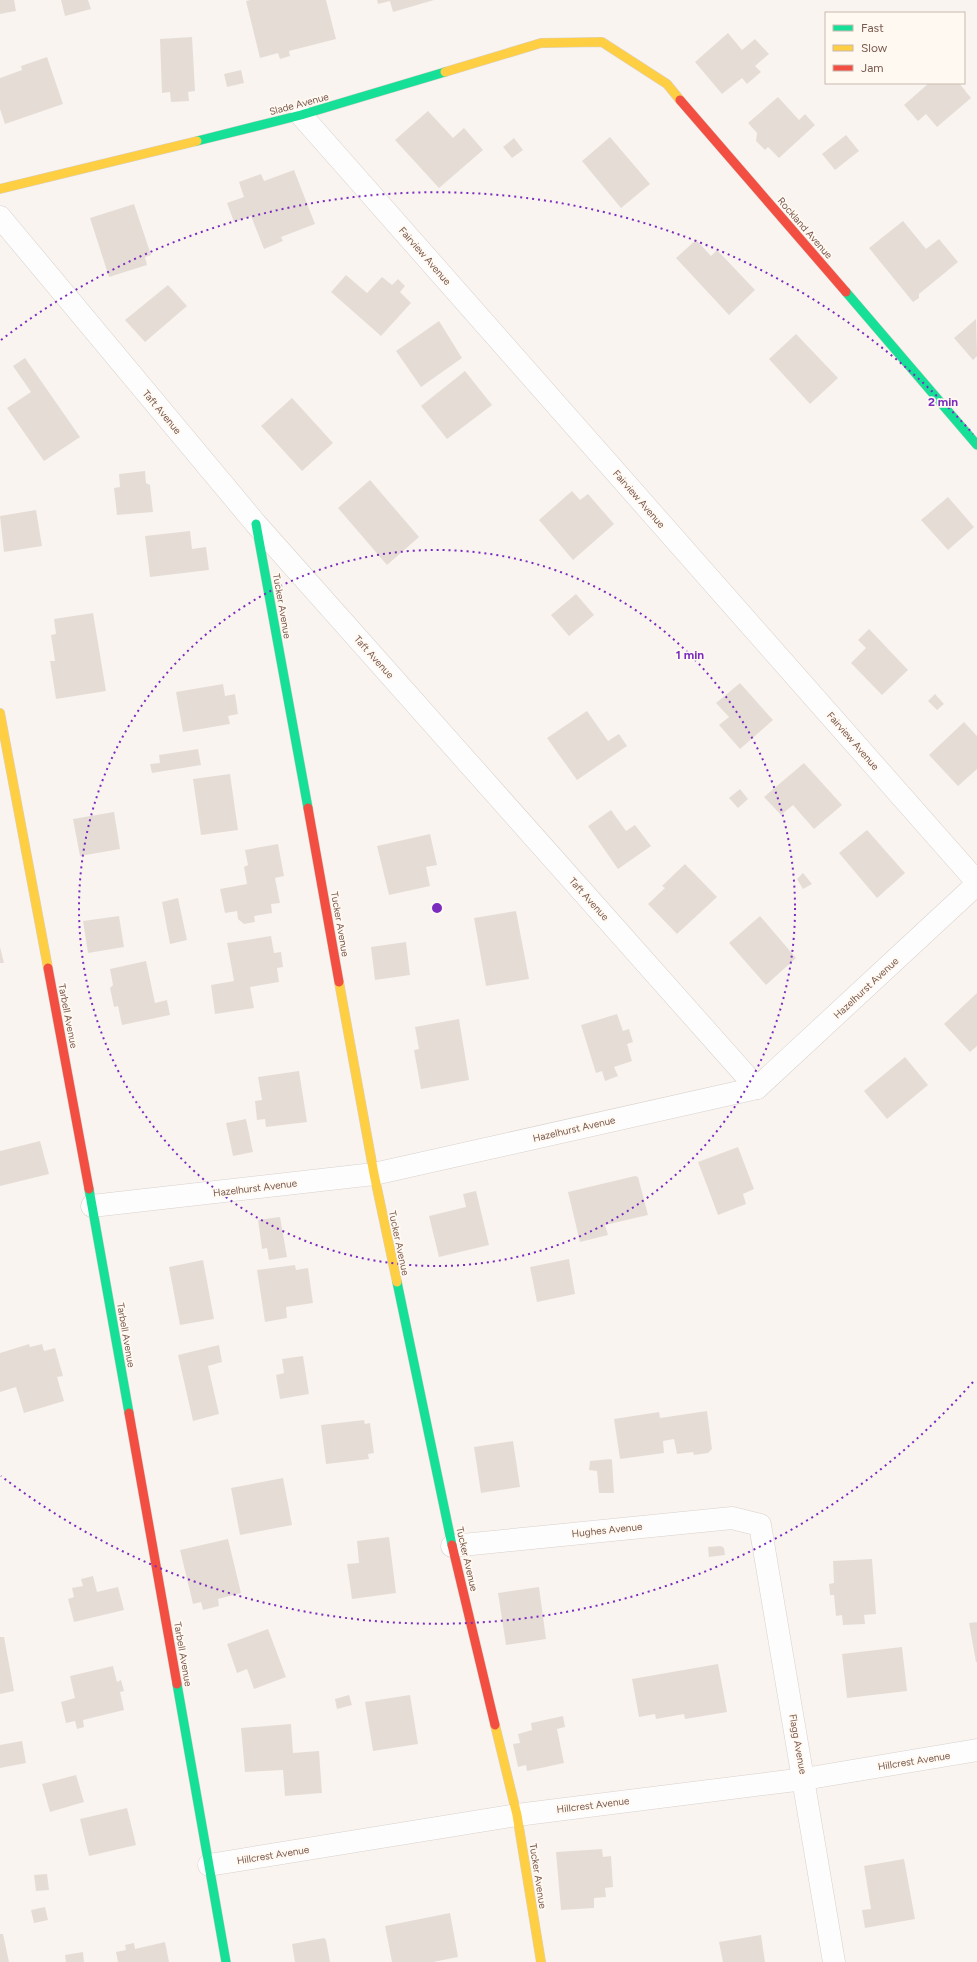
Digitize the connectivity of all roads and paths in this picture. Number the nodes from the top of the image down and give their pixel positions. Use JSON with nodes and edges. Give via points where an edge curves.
{"nodes":[{"id":1,"x":602,"y":42,"type":"joint"},
{"id":2,"x":301,"y":116,"type":"junction"},
{"id":3,"x":0,"y":189,"type":"edge"},
{"id":4,"x":0,"y":217,"type":"edge"},
{"id":5,"x":977,"y":445,"type":"edge"},
{"id":6,"x":256,"y":524,"type":"junction"},
{"id":7,"x":0,"y":713,"type":"edge"},
{"id":8,"x":977,"y":883,"type":"edge"},
{"id":9,"x":757,"y":1088,"type":"junction"},
{"id":10,"x":374,"y":1174,"type":"junction"},
{"id":11,"x":92,"y":1206,"type":"junction"},
{"id":12,"x":760,"y":1525,"type":"joint"},
{"id":13,"x":452,"y":1546,"type":"junction"},
{"id":14,"x":977,"y":1750,"type":"edge"},
{"id":15,"x":804,"y":1779,"type":"junction"},
{"id":16,"x":517,"y":1815,"type":"junction"},
{"id":17,"x":209,"y":1865,"type":"junction"},
{"id":18,"x":226,"y":1962,"type":"edge"},
{"id":19,"x":540,"y":1962,"type":"edge"},
{"id":20,"x":834,"y":1962,"type":"edge"}],
"edges":[{"from":1,"to":2,"type":"street","name":"Slade Avenue","via":[[541,43]]},
{"from":1,"to":5,"type":"street","name":"Rockland Avenue","via":[[667,84]]},
{"from":2,"to":3,"type":"street","name":"Slade Avenue"},
{"from":2,"to":8,"type":"street","name":"Fairview Avenue"},
{"from":4,"to":6,"type":"street","name":"Taft Avenue"},
{"from":6,"to":9,"type":"street","name":"Taft Avenue"},
{"from":6,"to":10,"type":"street","name":"Tucker Avenue"},
{"from":7,"to":11,"type":"street","name":"Tarbell Avenue"},
{"from":8,"to":9,"type":"street","name":"Hazelhurst Avenue"},
{"from":9,"to":10,"type":"street","name":"Hazelhurst Avenue"},
{"from":10,"to":11,"type":"street","name":"Hazelhurst Avenue"},
{"from":10,"to":13,"type":"street","name":"Tucker Avenue"},
{"from":11,"to":17,"type":"street","name":"Tarbell Avenue"},
{"from":12,"to":13,"type":"street","name":"Hughes Avenue","via":[[732,1518]]},
{"from":12,"to":15,"type":"street","name":"Flagg Avenue"},
{"from":13,"to":16,"type":"street","name":"Tucker Avenue"},
{"from":14,"to":15,"type":"street","name":"Hillcrest Avenue"},
{"from":15,"to":16,"type":"street","name":"Hillcrest Avenue"},
{"from":15,"to":20,"type":"street","name":"Flagg Avenue"},
{"from":16,"to":17,"type":"street","name":"Hillcrest Avenue"},
{"from":16,"to":19,"type":"street","name":"Tucker Avenue"},
{"from":17,"to":18,"type":"street","name":"Tarbell Avenue"}]}
